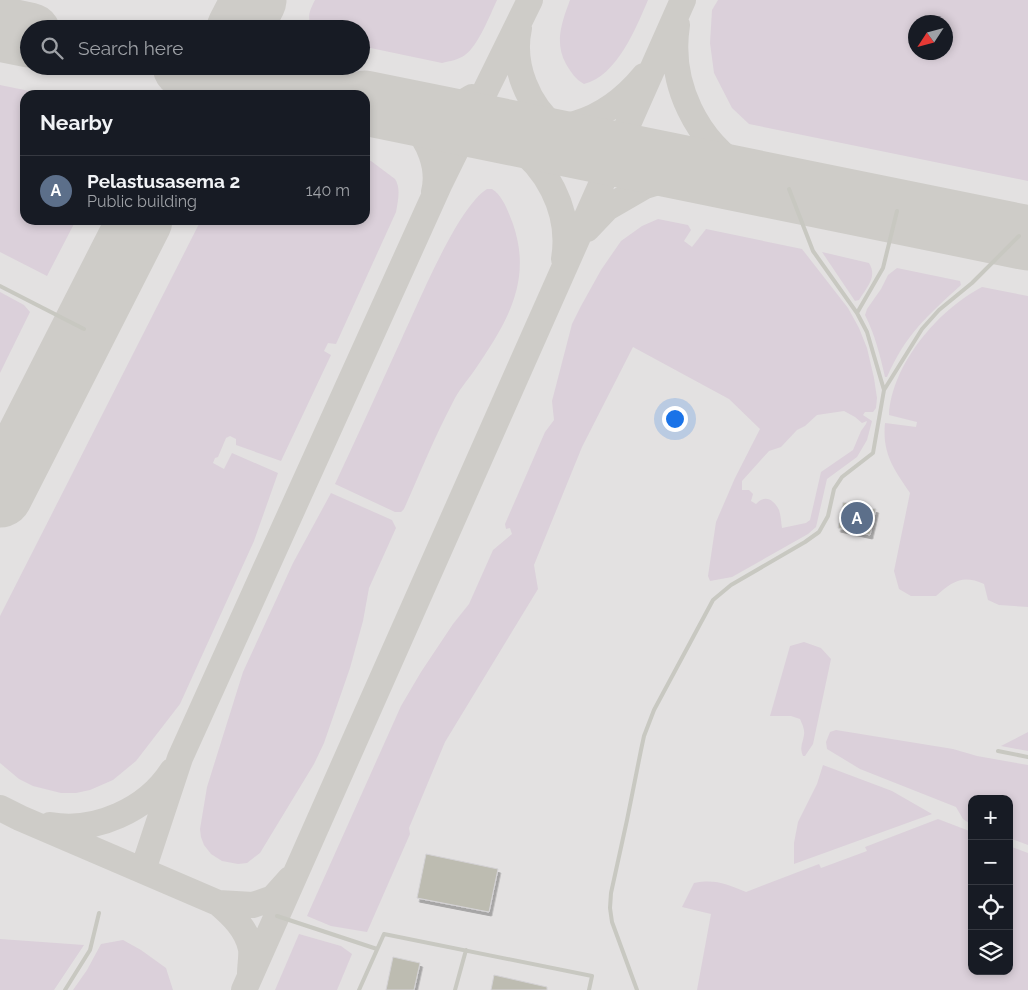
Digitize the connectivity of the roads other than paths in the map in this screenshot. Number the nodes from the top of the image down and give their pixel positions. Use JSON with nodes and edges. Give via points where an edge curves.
{"nodes":[{"id":1,"x":789,"y":189,"type":"dead end"},
{"id":2,"x":896,"y":211,"type":"dead end"},
{"id":3,"x":1019,"y":236,"type":"dead end"},
{"id":4,"x":0,"y":286,"type":"edge"},
{"id":5,"x":857,"y":312,"type":"junction"},
{"id":6,"x":84,"y":329,"type":"dead end"},
{"id":7,"x":884,"y":390,"type":"junction"},
{"id":8,"x":998,"y":751,"type":"dead end"},
{"id":9,"x":1028,"y":757,"type":"edge"},
{"id":10,"x":99,"y":913,"type":"dead end"},
{"id":11,"x":277,"y":916,"type":"dead end"},
{"id":12,"x":377,"y":949,"type":"junction"},
{"id":13,"x":466,"y":950,"type":"junction"},
{"id":14,"x":66,"y":990,"type":"edge"},
{"id":15,"x":359,"y":990,"type":"edge"},
{"id":16,"x":455,"y":990,"type":"edge"},
{"id":17,"x":589,"y":990,"type":"edge"},
{"id":18,"x":637,"y":990,"type":"edge"}],
"edges":[{"from":1,"to":5,"type":"lane","via":[[813,252]]},
{"from":2,"to":5,"type":"lane","via":[[883,268]]},
{"from":3,"to":7,"type":"lane","via":[[922,329]]},
{"from":4,"to":6,"type":"lane"},
{"from":5,"to":7,"type":"lane","via":[[867,332]]},
{"from":7,"to":18,"type":"lane","via":[[873,453],[842,477],[834,489],[824,525],[805,542],[731,585],[713,600],[649,723],[610,908],[618,941]]},
{"from":8,"to":9,"type":"lane"},
{"from":10,"to":14,"type":"lane","via":[[90,950]]},
{"from":11,"to":12,"type":"lane"},
{"from":12,"to":13,"type":"lane","via":[[384,934]]},
{"from":12,"to":15,"type":"lane"},
{"from":13,"to":16,"type":"lane"},
{"from":13,"to":17,"type":"lane","via":[[592,976]]}]}
